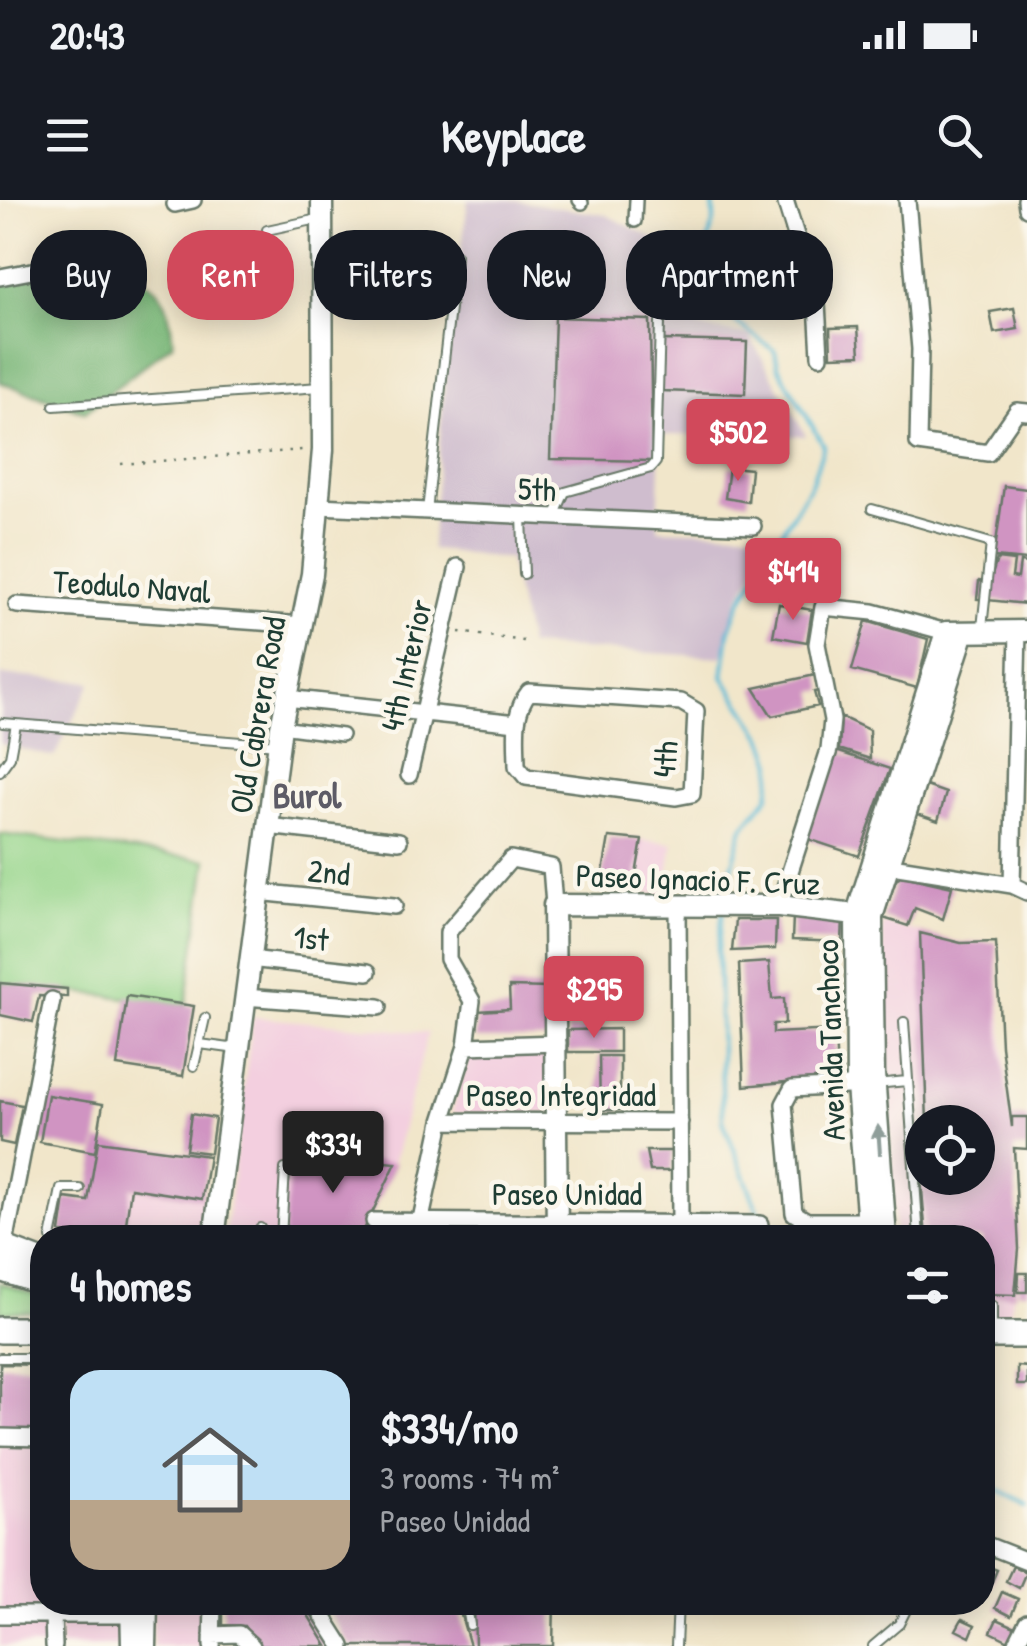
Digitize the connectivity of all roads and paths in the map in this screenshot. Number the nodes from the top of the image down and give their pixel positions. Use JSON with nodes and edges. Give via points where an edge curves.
{"nodes":[{"id":1,"x":193,"y":200,"type":"edge"},
{"id":2,"x":636,"y":200,"type":"edge"},
{"id":3,"x":785,"y":200,"type":"edge"},
{"id":4,"x":907,"y":200,"type":"edge"},
{"id":5,"x":1026,"y":200,"type":"edge"},
{"id":6,"x":175,"y":204,"type":"dead end"},
{"id":7,"x":1027,"y":208,"type":"edge"},
{"id":8,"x":322,"y":209,"type":"edge"},
{"id":9,"x":635,"y":221,"type":"dead end"},
{"id":10,"x":267,"y":230,"type":"dead end"},
{"id":11,"x":30,"y":271,"type":"edge"},
{"id":12,"x":0,"y":276,"type":"edge"},
{"id":13,"x":449,"y":320,"type":"edge"},
{"id":14,"x":660,"y":322,"type":"dead end"},
{"id":15,"x":820,"y":356,"type":"dead end"},
{"id":16,"x":324,"y":387,"type":"junction"},
{"id":17,"x":54,"y":406,"type":"dead end"},
{"id":18,"x":1027,"y":412,"type":"edge"},
{"id":19,"x":323,"y":450,"type":"junction"},
{"id":20,"x":120,"y":464,"type":"dead end"},
{"id":21,"x":318,"y":506,"type":"junction"},
{"id":22,"x":872,"y":509,"type":"dead end"},
{"id":23,"x":427,"y":512,"type":"junction"},
{"id":24,"x":522,"y":516,"type":"junction"},
{"id":25,"x":554,"y":517,"type":"junction"},
{"id":26,"x":753,"y":526,"type":"dead end"},
{"id":27,"x":458,"y":566,"type":"dead end"},
{"id":28,"x":524,"y":574,"type":"dead end"},
{"id":29,"x":17,"y":605,"type":"dead end"},
{"id":30,"x":303,"y":625,"type":"junction"},
{"id":31,"x":442,"y":630,"type":"junction"},
{"id":32,"x":1022,"y":631,"type":"edge"},
{"id":33,"x":964,"y":633,"type":"junction"},
{"id":34,"x":524,"y":641,"type":"dead end"},
{"id":35,"x":286,"y":698,"type":"junction"},
{"id":36,"x":423,"y":714,"type":"junction"},
{"id":37,"x":2,"y":723,"type":"edge"},
{"id":38,"x":517,"y":723,"type":"junction"},
{"id":39,"x":16,"y":724,"type":"junction"},
{"id":40,"x":342,"y":735,"type":"dead end"},
{"id":41,"x":279,"y":736,"type":"junction"},
{"id":42,"x":0,"y":771,"type":"edge"},
{"id":43,"x":409,"y":775,"type":"dead end"},
{"id":44,"x":267,"y":826,"type":"junction"},
{"id":45,"x":399,"y":841,"type":"dead end"},
{"id":46,"x":881,"y":864,"type":"junction"},
{"id":47,"x":1020,"y":888,"type":"edge"},
{"id":48,"x":258,"y":892,"type":"junction"},
{"id":49,"x":678,"y":904,"type":"junction"},
{"id":50,"x":394,"y":906,"type":"dead end"},
{"id":51,"x":554,"y":906,"type":"junction"},
{"id":52,"x":779,"y":906,"type":"junction"},
{"id":53,"x":864,"y":916,"type":"junction"},
{"id":54,"x":248,"y":958,"type":"junction"},
{"id":55,"x":368,"y":972,"type":"dead end"},
{"id":56,"x":244,"y":997,"type":"junction"},
{"id":57,"x":52,"y":1000,"type":"dead end"},
{"id":58,"x":380,"y":1008,"type":"dead end"},
{"id":59,"x":205,"y":1018,"type":"dead end"},
{"id":60,"x":904,"y":1022,"type":"dead end"},
{"id":61,"x":558,"y":1043,"type":"junction"},
{"id":62,"x":200,"y":1044,"type":"junction"},
{"id":63,"x":466,"y":1046,"type":"junction"},
{"id":64,"x":237,"y":1049,"type":"junction"},
{"id":65,"x":194,"y":1066,"type":"dead end"},
{"id":66,"x":907,"y":1082,"type":"junction"},
{"id":67,"x":866,"y":1085,"type":"junction"},
{"id":68,"x":442,"y":1120,"type":"junction"},
{"id":69,"x":557,"y":1122,"type":"junction"},
{"id":70,"x":680,"y":1122,"type":"junction"},
{"id":71,"x":285,"y":1169,"type":"dead end"},
{"id":72,"x":80,"y":1190,"type":"dead end"},
{"id":73,"x":421,"y":1219,"type":"junction"},
{"id":74,"x":374,"y":1222,"type":"dead end"},
{"id":75,"x":680,"y":1222,"type":"junction"},
{"id":76,"x":760,"y":1224,"type":"dead end"},
{"id":77,"x":54,"y":1225,"type":"edge"},
{"id":78,"x":216,"y":1225,"type":"edge"},
{"id":79,"x":283,"y":1225,"type":"edge"},
{"id":80,"x":495,"y":1225,"type":"edge"},
{"id":81,"x":557,"y":1225,"type":"edge"},
{"id":82,"x":634,"y":1225,"type":"edge"},
{"id":83,"x":842,"y":1225,"type":"edge"},
{"id":84,"x":877,"y":1225,"type":"edge"},
{"id":85,"x":918,"y":1225,"type":"edge"},
{"id":86,"x":1,"y":1254,"type":"edge"},
{"id":87,"x":30,"y":1260,"type":"edge"},
{"id":88,"x":30,"y":1274,"type":"edge"},
{"id":89,"x":0,"y":1330,"type":"edge"},
{"id":90,"x":30,"y":1330,"type":"edge"},
{"id":91,"x":995,"y":1335,"type":"edge"},
{"id":92,"x":1027,"y":1335,"type":"edge"},
{"id":93,"x":0,"y":1358,"type":"edge"},
{"id":94,"x":30,"y":1358,"type":"edge"},
{"id":95,"x":0,"y":1437,"type":"edge"},
{"id":96,"x":30,"y":1438,"type":"edge"},
{"id":97,"x":995,"y":1548,"type":"edge"},
{"id":98,"x":1027,"y":1560,"type":"edge"},
{"id":99,"x":30,"y":1612,"type":"edge"},
{"id":100,"x":54,"y":1615,"type":"edge"},
{"id":101,"x":135,"y":1615,"type":"edge"},
{"id":102,"x":138,"y":1615,"type":"edge"},
{"id":103,"x":322,"y":1615,"type":"edge"},
{"id":104,"x":468,"y":1615,"type":"edge"},
{"id":105,"x":677,"y":1615,"type":"edge"},
{"id":106,"x":904,"y":1615,"type":"edge"},
{"id":107,"x":0,"y":1616,"type":"edge"},
{"id":108,"x":1027,"y":1622,"type":"edge"},
{"id":109,"x":470,"y":1624,"type":"dead end"},
{"id":110,"x":212,"y":1640,"type":"edge"},
{"id":111,"x":238,"y":1640,"type":"edge"},
{"id":112,"x":54,"y":1646,"type":"edge"},
{"id":113,"x":132,"y":1646,"type":"edge"},
{"id":114,"x":146,"y":1646,"type":"edge"},
{"id":115,"x":252,"y":1646,"type":"edge"},
{"id":116,"x":342,"y":1646,"type":"edge"},
{"id":117,"x":676,"y":1646,"type":"edge"},
{"id":118,"x":873,"y":1646,"type":"edge"},
{"id":119,"x":1015,"y":1646,"type":"edge"}],
"edges":[{"from":1,"to":6,"type":"street"},
{"from":2,"to":9,"type":"street"},
{"from":3,"to":15,"type":"street","via":[[817,303]]},
{"from":4,"to":18,"type":"street","via":[[920,349],[918,444],[988,453],[1017,412]]},
{"from":5,"to":7,"type":"street"},
{"from":8,"to":10,"type":"lane"},
{"from":8,"to":16,"type":"street","name":"Old Cabrera Road"},
{"from":11,"to":12,"type":"street"},
{"from":13,"to":23,"type":"lane"},
{"from":14,"to":25,"type":"lane","via":[[656,462],[565,492]]},
{"from":16,"to":17,"type":"lane"},
{"from":16,"to":19,"type":"street","name":"Old Cabrera Road"},
{"from":19,"to":20,"type":"path"},
{"from":19,"to":21,"type":"street","name":"Old Cabrera Road"},
{"from":21,"to":23,"type":"street","name":"5th"},
{"from":21,"to":30,"type":"street","name":"Old Cabrera Road"},
{"from":22,"to":33,"type":"lane","via":[[991,544]]},
{"from":23,"to":24,"type":"street","name":"5th"},
{"from":24,"to":25,"type":"street","name":"5th"},
{"from":24,"to":28,"type":"lane"},
{"from":25,"to":26,"type":"street","name":"5th"},
{"from":27,"to":31,"type":"street","name":"4th Interior"},
{"from":29,"to":30,"type":"street","name":"Teodulo Naval"},
{"from":30,"to":35,"type":"street","name":"Old Cabrera Road"},
{"from":31,"to":34,"type":"path"},
{"from":31,"to":36,"type":"street","name":"4th Interior"},
{"from":32,"to":33,"type":"street"},
{"from":32,"to":47,"type":"street"},
{"from":33,"to":46,"type":"street","name":"Avenida Tanchoco"},
{"from":33,"to":52,"type":"street","via":[[823,607],[817,644],[832,720],[829,750]]},
{"from":35,"to":36,"type":"street"},
{"from":35,"to":41,"type":"street","name":"Old Cabrera Road"},
{"from":36,"to":38,"type":"street"},
{"from":36,"to":43,"type":"street","name":"4th Interior"},
{"from":37,"to":39,"type":"lane"},
{"from":38,"to":38,"type":"street","name":"4th","via":[[517,766],[526,777],[692,794],[696,711],[680,702],[529,692],[518,705]]},
{"from":39,"to":41,"type":"lane"},
{"from":39,"to":42,"type":"lane"},
{"from":40,"to":41,"type":"street"},
{"from":41,"to":44,"type":"street","name":"Old Cabrera Road"},
{"from":44,"to":45,"type":"street"},
{"from":44,"to":48,"type":"street","name":"Old Cabrera Road"},
{"from":46,"to":47,"type":"street"},
{"from":46,"to":53,"type":"street","name":"Avenida Tanchoco"},
{"from":48,"to":50,"type":"street","name":"2nd"},
{"from":48,"to":54,"type":"street","name":"Old Cabrera Road"},
{"from":49,"to":51,"type":"street","name":"Paseo Ignacio F. Cruz"},
{"from":49,"to":52,"type":"street","name":"Paseo Ignacio F. Cruz"},
{"from":49,"to":70,"type":"street"},
{"from":51,"to":61,"type":"street","name":"Paseo Ignacio F. Cruz"},
{"from":51,"to":63,"type":"street","via":[[551,867],[511,859],[448,932],[448,959],[472,1002]]},
{"from":52,"to":53,"type":"street","name":"Paseo Ignacio F. Cruz"},
{"from":53,"to":67,"type":"street","name":"Avenida Tanchoco"},
{"from":54,"to":55,"type":"street","name":"1st"},
{"from":54,"to":56,"type":"street","name":"Old Cabrera Road"},
{"from":56,"to":58,"type":"street"},
{"from":56,"to":64,"type":"street","name":"Old Cabrera Road"},
{"from":57,"to":86,"type":"street"},
{"from":59,"to":62,"type":"lane"},
{"from":60,"to":66,"type":"lane"},
{"from":61,"to":63,"type":"street"},
{"from":61,"to":69,"type":"street","name":"Paseo Ignacio F. Cruz"},
{"from":62,"to":64,"type":"lane"},
{"from":62,"to":65,"type":"lane"},
{"from":63,"to":68,"type":"street"},
{"from":64,"to":78,"type":"street","name":"Old Cabrera Road"},
{"from":66,"to":67,"type":"lane"},
{"from":66,"to":85,"type":"lane"},
{"from":67,"to":83,"type":"street","via":[[792,1090],[784,1104],[794,1213]]},
{"from":67,"to":84,"type":"street","name":"Avenida Tanchoco"},
{"from":68,"to":69,"type":"street","name":"Paseo Integridad"},
{"from":68,"to":73,"type":"street"},
{"from":69,"to":70,"type":"street","name":"Paseo Integridad"},
{"from":69,"to":81,"type":"street","name":"Paseo Ignacio F. Cruz"},
{"from":70,"to":75,"type":"street"},
{"from":71,"to":79,"type":"lane"},
{"from":72,"to":77,"type":"lane","via":[[61,1190]]},
{"from":73,"to":74,"type":"street","name":"Paseo Unidad"},
{"from":73,"to":80,"type":"street","name":"Paseo Unidad"},
{"from":75,"to":76,"type":"street","name":"Paseo Unidad"},
{"from":75,"to":82,"type":"street","name":"Paseo Unidad"},
{"from":86,"to":87,"type":"main road"},
{"from":86,"to":88,"type":"main road"},
{"from":89,"to":90,"type":"main road"},
{"from":91,"to":92,"type":"main road"},
{"from":93,"to":94,"type":"lane"},
{"from":95,"to":96,"type":"street"},
{"from":97,"to":98,"type":"street"},
{"from":99,"to":107,"type":"street"},
{"from":100,"to":112,"type":"street"},
{"from":101,"to":113,"type":"street"},
{"from":102,"to":114,"type":"street"},
{"from":103,"to":116,"type":"street"},
{"from":104,"to":109,"type":"lane"},
{"from":105,"to":117,"type":"lane"},
{"from":106,"to":118,"type":"lane"},
{"from":108,"to":119,"type":"street"},
{"from":110,"to":111,"type":"street"},
{"from":111,"to":115,"type":"street"}]}
